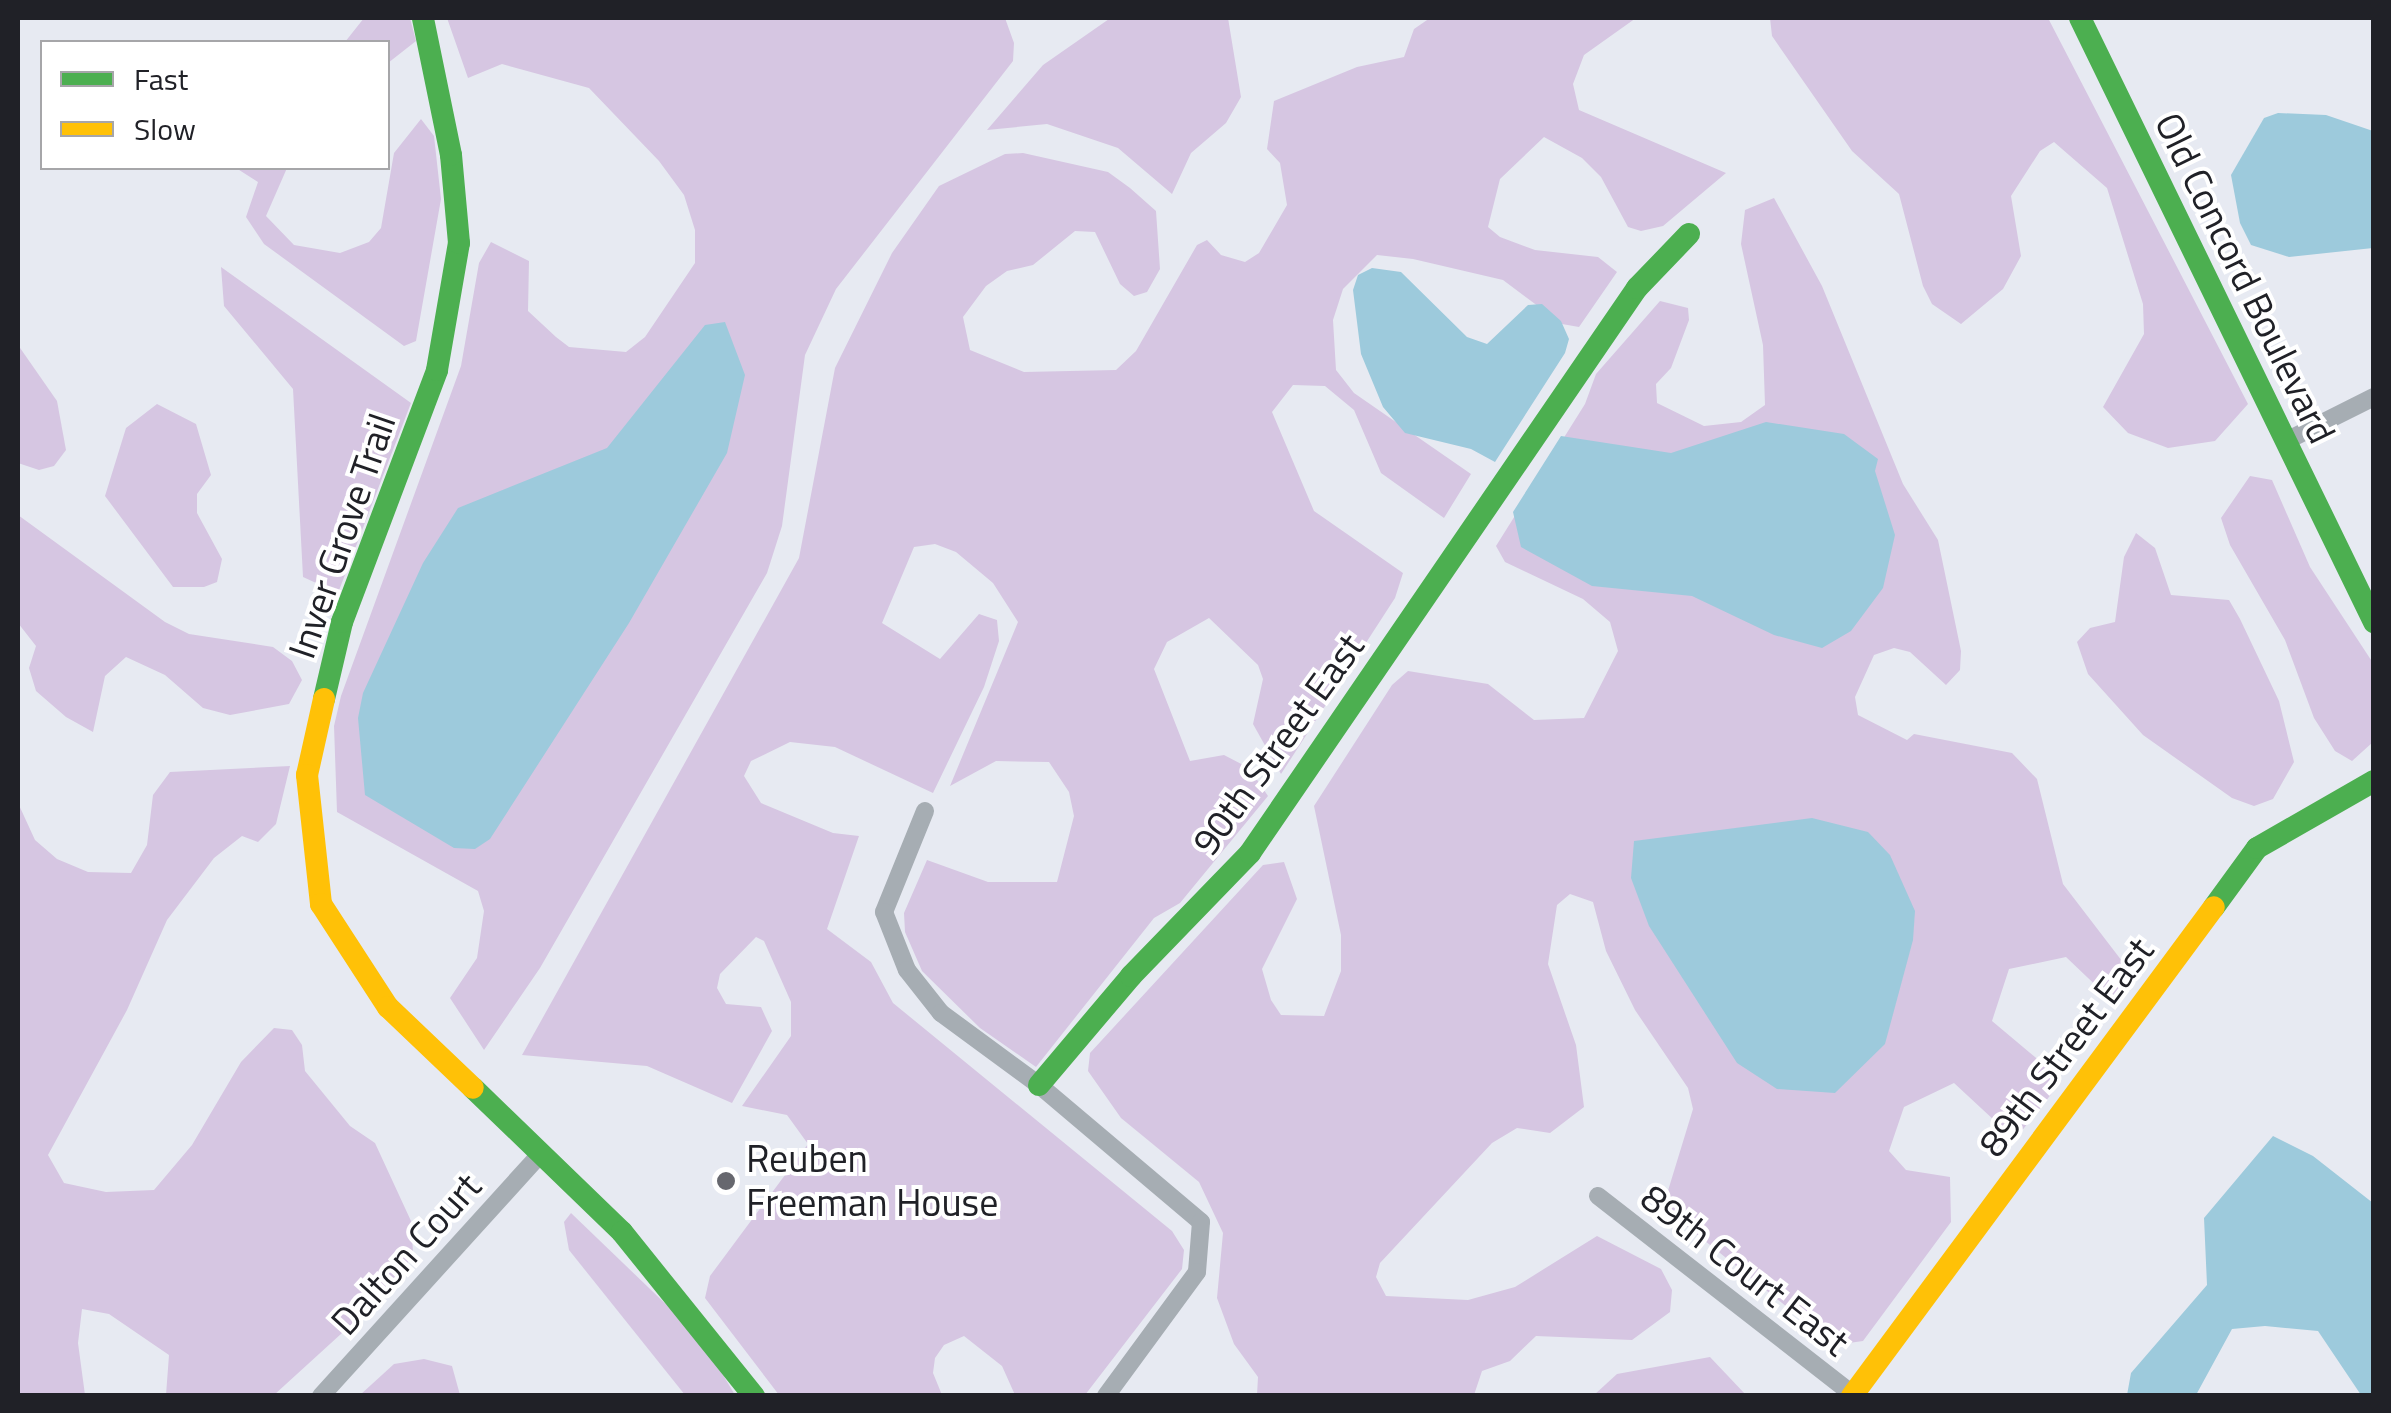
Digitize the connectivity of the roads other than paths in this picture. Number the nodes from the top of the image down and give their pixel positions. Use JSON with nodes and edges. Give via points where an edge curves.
{"nodes":[{"id":1,"x":423,"y":18,"type":"edge"},
{"id":2,"x":2080,"y":18,"type":"edge"},
{"id":3,"x":1689,"y":234,"type":"dead end"},
{"id":4,"x":2374,"y":397,"type":"edge"},
{"id":5,"x":2286,"y":441,"type":"junction"},
{"id":6,"x":2374,"y":622,"type":"edge"},
{"id":7,"x":2374,"y":782,"type":"edge"},
{"id":8,"x":925,"y":811,"type":"dead end"},
{"id":9,"x":1040,"y":1085,"type":"junction"},
{"id":10,"x":539,"y":1156,"type":"junction"},
{"id":11,"x":1598,"y":1196,"type":"dead end"},
{"id":12,"x":1852,"y":1395,"type":"edge"},
{"id":13,"x":320,"y":1396,"type":"edge"},
{"id":14,"x":754,"y":1396,"type":"edge"},
{"id":15,"x":1106,"y":1396,"type":"edge"}],
"edges":[{"from":1,"to":10,"type":"street","name":"Inver Grove Trail","via":[[452,155],[459,243],[437,370],[342,622],[307,775],[321,904],[388,1007]]},
{"from":2,"to":5,"type":"street","name":"Old Concord Boulevard"},
{"from":3,"to":9,"type":"street","name":"90th Street East","via":[[1637,288],[1250,853]]},
{"from":4,"to":5,"type":"street"},
{"from":5,"to":6,"type":"street","name":"Old Concord Boulevard"},
{"from":7,"to":12,"type":"street","name":"89th Street East","via":[[2257,848]]},
{"from":8,"to":9,"type":"street","via":[[884,912],[906,970],[941,1013]]},
{"from":9,"to":15,"type":"street","via":[[1201,1222],[1197,1272]]},
{"from":10,"to":13,"type":"street","name":"Dalton Court"},
{"from":10,"to":14,"type":"street","name":"Inver Grove Trail","via":[[622,1232]]},
{"from":11,"to":12,"type":"street","name":"89th Court East"}]}
